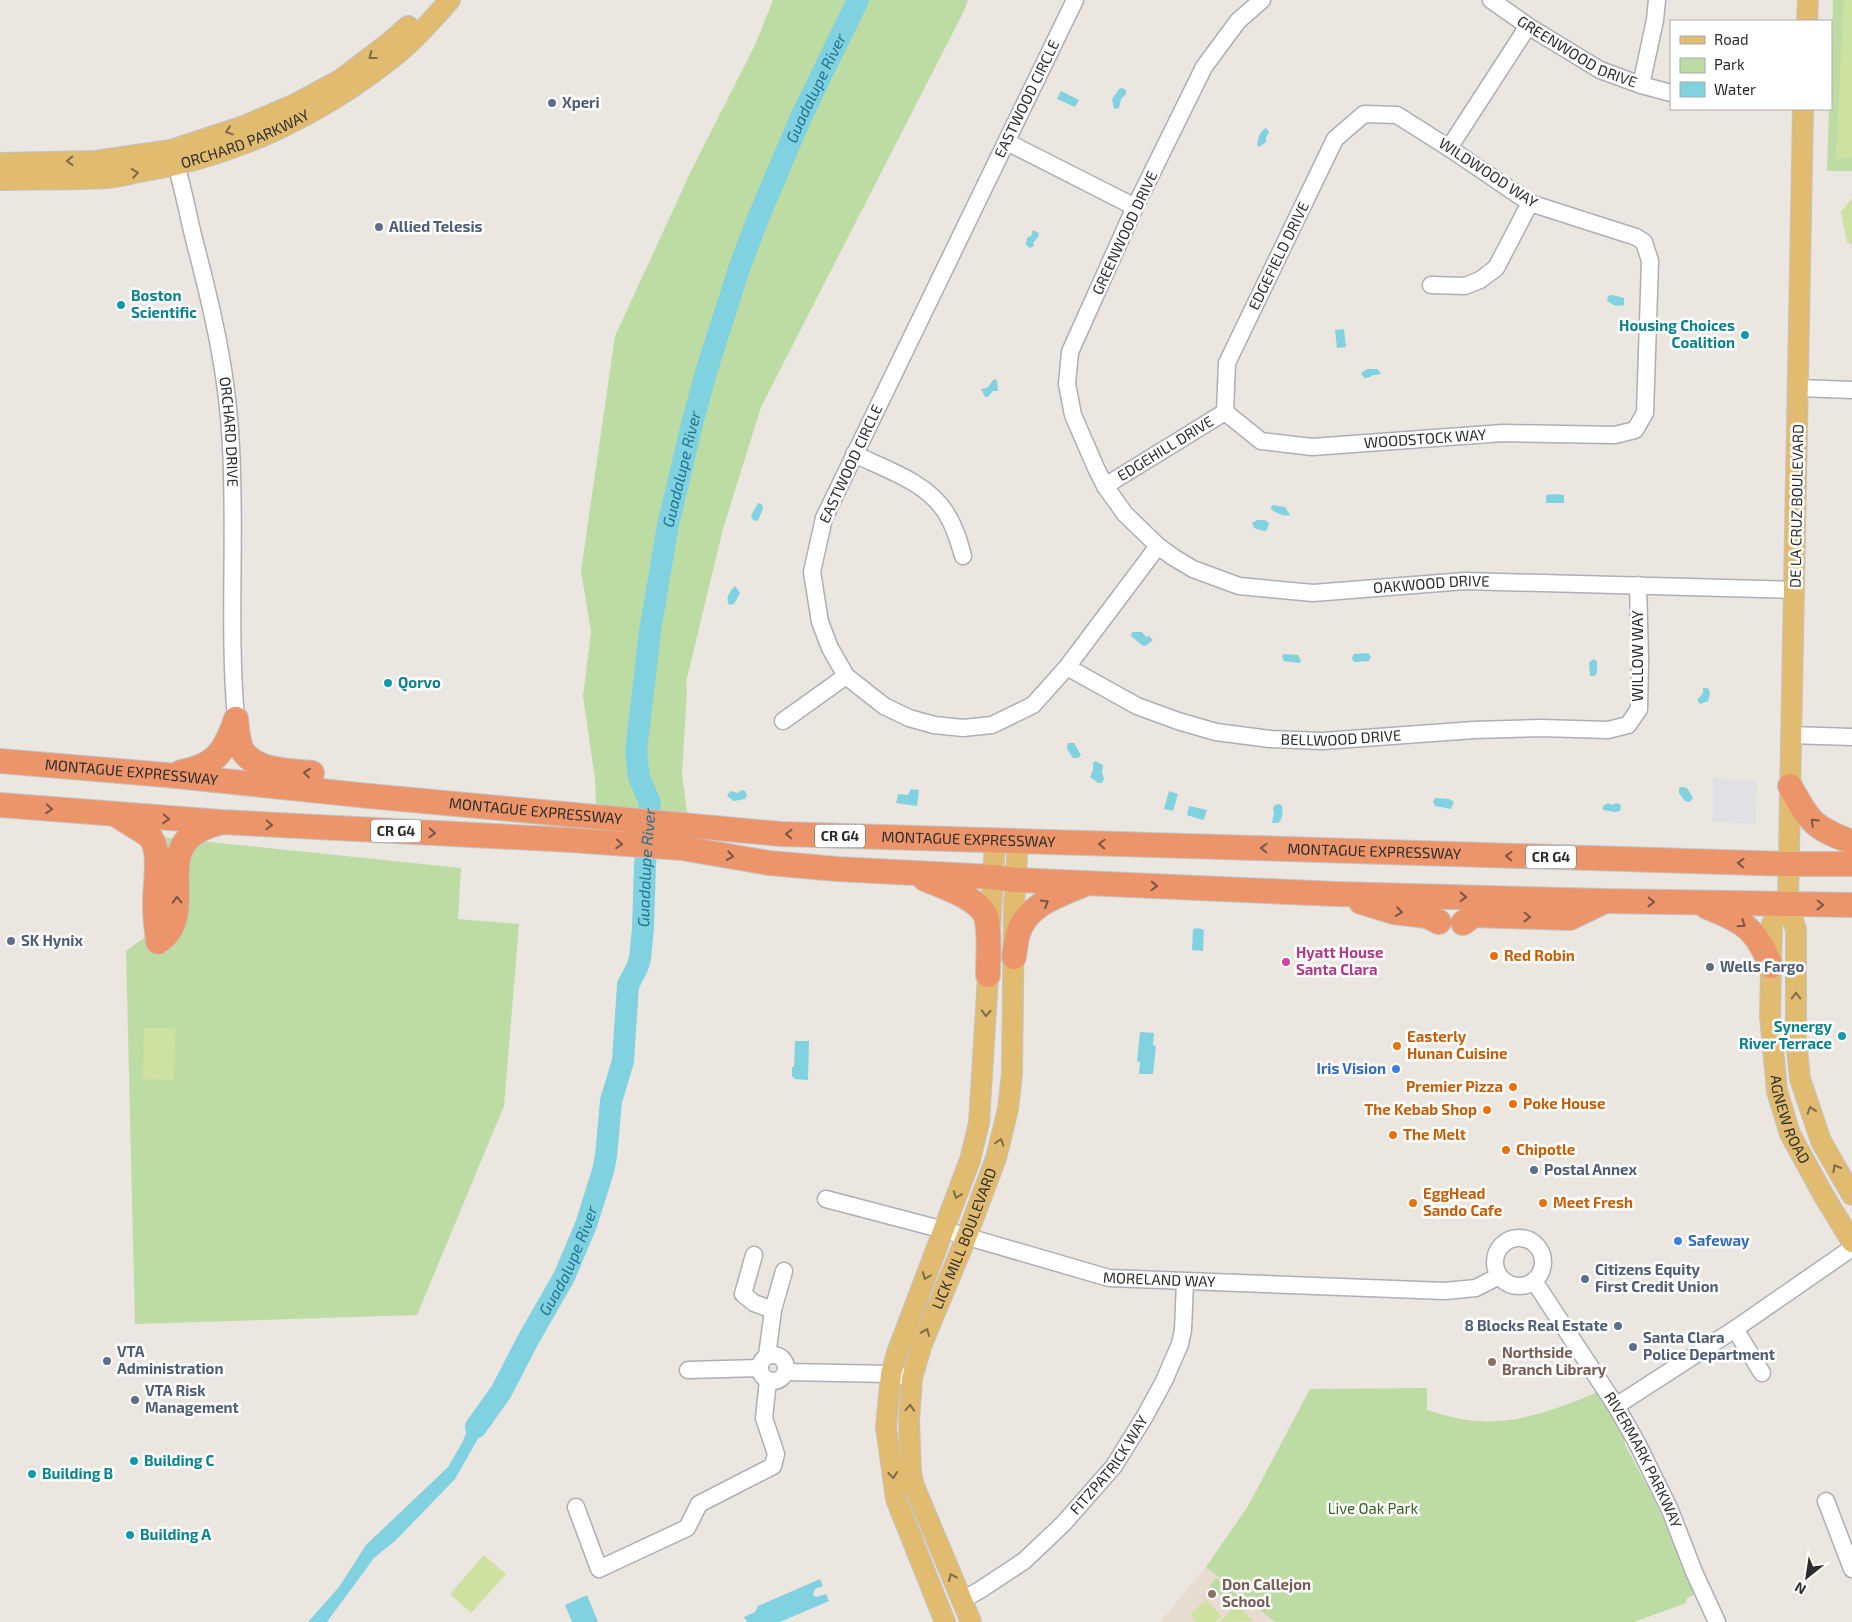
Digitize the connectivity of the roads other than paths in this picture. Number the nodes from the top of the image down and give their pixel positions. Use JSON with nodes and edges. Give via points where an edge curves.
{"nodes":[{"id":1,"x":450,"y":0,"type":"edge"},
{"id":2,"x":1075,"y":0,"type":"edge"},
{"id":3,"x":1262,"y":0,"type":"edge"},
{"id":4,"x":1491,"y":0,"type":"edge"},
{"id":5,"x":1657,"y":0,"type":"edge"},
{"id":6,"x":1808,"y":0,"type":"edge"},
{"id":7,"x":429,"y":12,"type":"edge"},
{"id":8,"x":1807,"y":20,"type":"edge"},
{"id":9,"x":1528,"y":26,"type":"junction"},
{"id":10,"x":1641,"y":85,"type":"junction"},
{"id":11,"x":1670,"y":93,"type":"edge"},
{"id":12,"x":1803,"y":110,"type":"edge"},
{"id":13,"x":1364,"y":114,"type":"joint"},
{"id":14,"x":1007,"y":142,"type":"junction"},
{"id":15,"x":1449,"y":148,"type":"junction"},
{"id":16,"x":174,"y":158,"type":"junction"},
{"id":17,"x":13,"y":168,"type":"edge"},
{"id":18,"x":0,"y":180,"type":"edge"},
{"id":19,"x":1530,"y":203,"type":"junction"},
{"id":20,"x":1136,"y":207,"type":"junction"},
{"id":21,"x":1431,"y":285,"type":"dead end"},
{"id":22,"x":1799,"y":388,"type":"junction"},
{"id":23,"x":1852,"y":390,"type":"edge"},
{"id":24,"x":1225,"y":412,"type":"junction"},
{"id":25,"x":1635,"y":430,"type":"joint"},
{"id":26,"x":854,"y":454,"type":"junction"},
{"id":27,"x":1106,"y":486,"type":"junction"},
{"id":28,"x":1158,"y":546,"type":"junction"},
{"id":29,"x":963,"y":556,"type":"dead end"},
{"id":30,"x":1638,"y":585,"type":"junction"},
{"id":31,"x":1795,"y":590,"type":"junction"},
{"id":32,"x":1067,"y":667,"type":"junction"},
{"id":33,"x":846,"y":676,"type":"junction"},
{"id":34,"x":236,"y":718,"type":"junction"},
{"id":35,"x":783,"y":720,"type":"dead end"},
{"id":36,"x":1628,"y":725,"type":"joint"},
{"id":37,"x":1790,"y":735,"type":"junction"},
{"id":38,"x":1852,"y":737,"type":"edge"},
{"id":39,"x":0,"y":761,"type":"edge"},
{"id":40,"x":166,"y":775,"type":"junction"},
{"id":41,"x":1790,"y":786,"type":"junction"},
{"id":42,"x":369,"y":796,"type":"junction"},
{"id":43,"x":0,"y":805,"type":"edge"},
{"id":44,"x":117,"y":815,"type":"junction"},
{"id":45,"x":221,"y":822,"type":"junction"},
{"id":46,"x":1006,"y":841,"type":"junction"},
{"id":47,"x":1852,"y":842,"type":"edge"},
{"id":48,"x":1790,"y":864,"type":"junction"},
{"id":49,"x":1852,"y":864,"type":"edge"},
{"id":50,"x":912,"y":874,"type":"junction"},
{"id":51,"x":1004,"y":879,"type":"junction"},
{"id":52,"x":1088,"y":883,"type":"junction"},
{"id":53,"x":1336,"y":894,"type":"junction"},
{"id":54,"x":1605,"y":901,"type":"junction"},
{"id":55,"x":1698,"y":903,"type":"junction"},
{"id":56,"x":1788,"y":904,"type":"junction"},
{"id":57,"x":1852,"y":905,"type":"edge"},
{"id":58,"x":1439,"y":922,"type":"dead end"},
{"id":59,"x":1463,"y":923,"type":"dead end"},
{"id":60,"x":1014,"y":957,"type":"junction"},
{"id":61,"x":1771,"y":966,"type":"junction"},
{"id":62,"x":988,"y":975,"type":"junction"},
{"id":63,"x":1852,"y":1195,"type":"edge"},
{"id":64,"x":826,"y":1199,"type":"dead end"},
{"id":65,"x":944,"y":1230,"type":"junction"},
{"id":66,"x":966,"y":1238,"type":"junction"},
{"id":67,"x":1852,"y":1242,"type":"edge"},
{"id":68,"x":1852,"y":1248,"type":"edge"},
{"id":69,"x":754,"y":1255,"type":"dead end"},
{"id":70,"x":784,"y":1271,"type":"dead end"},
{"id":71,"x":1498,"y":1276,"type":"junction"},
{"id":72,"x":1534,"y":1281,"type":"junction"},
{"id":73,"x":1185,"y":1282,"type":"junction"},
{"id":74,"x":773,"y":1310,"type":"junction"},
{"id":75,"x":1735,"y":1329,"type":"junction"},
{"id":76,"x":765,"y":1368,"type":"junction"},
{"id":77,"x":688,"y":1370,"type":"dead end"},
{"id":78,"x":786,"y":1372,"type":"junction"},
{"id":79,"x":1762,"y":1373,"type":"dead end"},
{"id":80,"x":891,"y":1374,"type":"junction"},
{"id":81,"x":912,"y":1378,"type":"junction"},
{"id":82,"x":1616,"y":1406,"type":"junction"},
{"id":83,"x":1826,"y":1501,"type":"dead end"},
{"id":84,"x":576,"y":1507,"type":"dead end"},
{"id":85,"x":1852,"y":1569,"type":"edge"},
{"id":86,"x":962,"y":1600,"type":"junction"},
{"id":87,"x":945,"y":1622,"type":"edge"},
{"id":88,"x":971,"y":1622,"type":"edge"},
{"id":89,"x":1717,"y":1622,"type":"edge"}],
"edges":[{"from":1,"to":7,"type":"main road","name":"ORCHARD PARKWAY"},
{"from":2,"to":14,"type":"street","name":"EASTWOOD CIRCLE"},
{"from":3,"to":20,"type":"street","name":"GREENWOOD DRIVE","via":[[1238,21],[1204,67]]},
{"from":4,"to":9,"type":"street","name":"GREENWOOD DRIVE"},
{"from":5,"to":10,"type":"street"},
{"from":6,"to":8,"type":"main road"},
{"from":7,"to":16,"type":"main road","name":"ORCHARD PARKWAY","via":[[392,58],[349,90],[299,111],[244,126]]},
{"from":9,"to":10,"type":"street","name":"GREENWOOD DRIVE","via":[[1600,70]]},
{"from":9,"to":15,"type":"street"},
{"from":10,"to":11,"type":"street","name":"GREENWOOD DRIVE"},
{"from":12,"to":22,"type":"main road","name":"DE LA CRUZ BOULEVARD"},
{"from":13,"to":15,"type":"street","name":"WILDWOOD WAY","via":[[1397,115]]},
{"from":13,"to":24,"type":"street","name":"EDGEFIELD DRIVE","via":[[1335,138],[1227,363]]},
{"from":14,"to":20,"type":"street"},
{"from":14,"to":26,"type":"street","name":"EASTWOOD CIRCLE"},
{"from":15,"to":19,"type":"street","name":"WILDWOOD WAY"},
{"from":16,"to":17,"type":"main road","name":"ORCHARD PARKWAY","via":[[108,178]]},
{"from":16,"to":34,"type":"street","name":"ORCHARD DRIVE","via":[[215,322],[228,398],[234,521],[231,618]]},
{"from":17,"to":18,"type":"main road","name":"ORCHARD PARKWAY"},
{"from":19,"to":21,"type":"street","via":[[1496,268],[1465,286]]},
{"from":19,"to":25,"type":"street","name":"WILDWOOD WAY","via":[[1644,242],[1650,261],[1644,413]]},
{"from":20,"to":27,"type":"street","name":"GREENWOOD DRIVE","via":[[1070,352],[1067,384],[1073,415]]},
{"from":22,"to":23,"type":"street"},
{"from":22,"to":31,"type":"main road","name":"DE LA CRUZ BOULEVARD"},
{"from":24,"to":25,"type":"street","name":"WOODSTOCK WAY","via":[[1261,441],[1312,447],[1503,433],[1615,435]]},
{"from":24,"to":27,"type":"street","name":"EDGEHILL DRIVE"},
{"from":26,"to":29,"type":"street","via":[[915,484],[931,496],[946,512]]},
{"from":26,"to":33,"type":"street","name":"EASTWOOD CIRCLE","via":[[824,518],[812,572],[820,622]]},
{"from":27,"to":28,"type":"street","name":"OAKWOOD DRIVE","via":[[1125,514]]},
{"from":28,"to":30,"type":"street","name":"OAKWOOD DRIVE","via":[[1193,569],[1239,586],[1312,593],[1465,581]]},
{"from":28,"to":32,"type":"street","name":"EASTWOOD CIRCLE"},
{"from":30,"to":31,"type":"street","name":"OAKWOOD DRIVE"},
{"from":30,"to":36,"type":"street","name":"WILLOW WAY","via":[[1639,709]]},
{"from":31,"to":37,"type":"main road","name":"DE LA CRUZ BOULEVARD"},
{"from":32,"to":33,"type":"street","name":"EASTWOOD CIRCLE","via":[[1033,705],[992,725],[963,728],[908,718],[884,706]]},
{"from":32,"to":36,"type":"street","name":"BELLWOOD DRIVE","via":[[1137,706],[1178,722],[1216,732],[1270,739],[1323,741],[1474,730],[1608,730]]},
{"from":33,"to":35,"type":"street"},
{"from":34,"to":40,"type":"highway","via":[[228,740],[209,764]]},
{"from":42,"to":34,"type":"highway","one_way":true,"via":[[319,774],[270,768],[253,760],[242,749]]},
{"from":37,"to":38,"type":"street"},
{"from":37,"to":41,"type":"main road","name":"DE LA CRUZ BOULEVARD"},
{"from":39,"to":40,"type":"highway","name":"MONTAGUE EXPRESSWAY","number":"CR G4"},
{"from":40,"to":42,"type":"highway","name":"MONTAGUE EXPRESSWAY","number":"CR G4"},
{"from":47,"to":41,"type":"highway","one_way":true,"via":[[1820,829],[1806,815]]},
{"from":41,"to":48,"type":"main road","name":"DE LA CRUZ BOULEVARD"},
{"from":46,"to":42,"type":"highway","name":"MONTAGUE EXPRESSWAY","number":"CR G4","one_way":true,"via":[[781,834]]},
{"from":43,"to":44,"type":"highway","name":"MONTAGUE EXPRESSWAY","number":"CR G4","one_way":true},
{"from":44,"to":45,"type":"highway","name":"MONTAGUE EXPRESSWAY","number":"CR G4","one_way":true},
{"from":44,"to":45,"type":"highway","one_way":true,"via":[[152,840],[157,857],[155,908],[158,942],[174,924],[177,911],[176,864],[183,844],[204,826]]},
{"from":45,"to":50,"type":"highway","name":"MONTAGUE EXPRESSWAY","number":"CR G4","one_way":true,"via":[[682,848],[769,862]]},
{"from":48,"to":46,"type":"highway","name":"MONTAGUE EXPRESSWAY","number":"CR G4","one_way":true},
{"from":46,"to":51,"type":"main road","name":"LICK MILL BOULEVARD"},
{"from":48,"to":49,"type":"highway","name":"MONTAGUE EXPRESSWAY","number":"CR G4"},
{"from":48,"to":56,"type":"main road","name":"DE LA CRUZ BOULEVARD"},
{"from":50,"to":51,"type":"highway","name":"MONTAGUE EXPRESSWAY","number":"CR G4"},
{"from":50,"to":62,"type":"highway","via":[[977,904],[987,919]]},
{"from":51,"to":52,"type":"highway","name":"MONTAGUE EXPRESSWAY","number":"CR G4"},
{"from":51,"to":60,"type":"main road","name":"LICK MILL BOULEVARD"},
{"from":51,"to":62,"type":"main road","name":"LICK MILL BOULEVARD"},
{"from":52,"to":53,"type":"highway","name":"MONTAGUE EXPRESSWAY","number":"CR G4","one_way":true},
{"from":60,"to":52,"type":"highway","one_way":true,"via":[[1018,933],[1033,911],[1046,901]]},
{"from":53,"to":54,"type":"highway","name":"MONTAGUE EXPRESSWAY","number":"CR G4","one_way":true},
{"from":53,"to":58,"type":"highway","one_way":true,"via":[[1394,912],[1427,916]]},
{"from":54,"to":55,"type":"highway","name":"MONTAGUE EXPRESSWAY","number":"CR G4","one_way":true},
{"from":59,"to":54,"type":"highway","one_way":true,"via":[[1474,916],[1570,918]]},
{"from":55,"to":56,"type":"highway","name":"MONTAGUE EXPRESSWAY","number":"CR G4"},
{"from":55,"to":61,"type":"highway","one_way":true,"via":[[1733,918],[1753,931]]},
{"from":56,"to":57,"type":"highway","name":"MONTAGUE EXPRESSWAY","number":"CR G4","one_way":true},
{"from":56,"to":61,"type":"main road","name":"AGNEW ROAD","via":[[1772,924]]},
{"from":63,"to":56,"type":"main road","name":"AGNEW ROAD","one_way":true,"via":[[1821,1141],[1800,1079],[1796,1040],[1796,930]]},
{"from":66,"to":60,"type":"main road","name":"LICK MILL BOULEVARD","one_way":true,"via":[[996,1158],[1008,1109],[1012,1073]]},
{"from":61,"to":67,"type":"main road","name":"AGNEW ROAD","via":[[1770,1016],[1777,1091],[1790,1134]]},
{"from":62,"to":65,"type":"main road","name":"LICK MILL BOULEVARD","one_way":true,"via":[[979,1123],[970,1160]]},
{"from":64,"to":65,"type":"street","name":"MORELAND WAY"},
{"from":65,"to":66,"type":"street","name":"MORELAND WAY"},
{"from":65,"to":80,"type":"main road","name":"LICK MILL BOULEVARD","one_way":true},
{"from":66,"to":73,"type":"street","name":"MORELAND WAY","via":[[1109,1278]]},
{"from":81,"to":66,"type":"main road","name":"LICK MILL BOULEVARD","one_way":true,"via":[[922,1344]]},
{"from":68,"to":75,"type":"street"},
{"from":69,"to":74,"type":"street","via":[[743,1294],[754,1303]]},
{"from":70,"to":74,"type":"street"},
{"from":71,"to":72,"type":"street","via":[[1518,1287]]},
{"from":71,"to":72,"type":"street","via":[[1494,1260],[1499,1249],[1511,1239],[1528,1239],[1541,1250],[1544,1266]]},
{"from":71,"to":73,"type":"street","name":"MORELAND WAY","via":[[1476,1288],[1451,1291]]},
{"from":72,"to":82,"type":"street","name":"RIVERMARK PARKWAY"},
{"from":73,"to":86,"type":"street","name":"FITZPATRICK WAY","via":[[1180,1344],[1164,1381],[1114,1466],[1064,1524],[1031,1554],[1015,1568]]},
{"from":74,"to":76,"type":"street"},
{"from":75,"to":79,"type":"street"},
{"from":75,"to":82,"type":"street"},
{"from":76,"to":77,"type":"street"},
{"from":76,"to":78,"type":"street","via":[[777,1381]]},
{"from":76,"to":78,"type":"street","via":[[776,1355],[785,1363]]},
{"from":76,"to":84,"type":"street","via":[[764,1418],[776,1454],[773,1466],[699,1504],[687,1528],[599,1569]]},
{"from":78,"to":80,"type":"street"},
{"from":80,"to":81,"type":"street"},
{"from":80,"to":87,"type":"main road","name":"LICK MILL BOULEVARD","one_way":true,"via":[[886,1427],[896,1499]]},
{"from":86,"to":81,"type":"main road","name":"LICK MILL BOULEVARD","one_way":true,"via":[[913,1479],[909,1421]]},
{"from":82,"to":89,"type":"street","name":"RIVERMARK PARKWAY","via":[[1670,1510]]},
{"from":83,"to":85,"type":"street"},
{"from":86,"to":88,"type":"main road","name":"LICK MILL BOULEVARD"}]}
